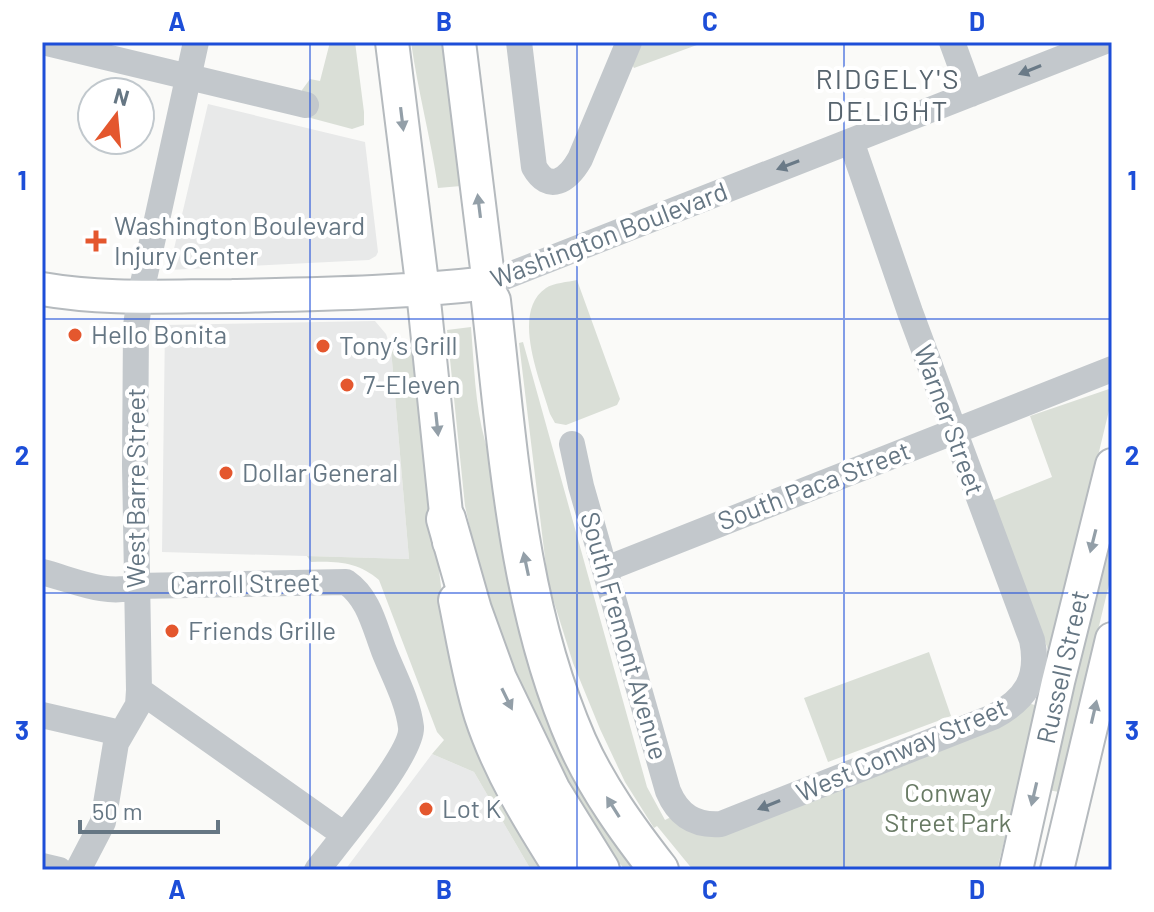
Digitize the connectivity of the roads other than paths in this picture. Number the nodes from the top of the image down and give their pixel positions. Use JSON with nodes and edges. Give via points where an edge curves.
{"nodes":[{"id":1,"x":43,"y":42,"type":"edge"},
{"id":2,"x":196,"y":42,"type":"edge"},
{"id":3,"x":392,"y":42,"type":"edge"},
{"id":4,"x":459,"y":42,"type":"edge"},
{"id":5,"x":519,"y":42,"type":"edge"},
{"id":6,"x":629,"y":42,"type":"edge"},
{"id":7,"x":952,"y":42,"type":"edge"},
{"id":8,"x":1103,"y":42,"type":"edge"},
{"id":9,"x":190,"y":76,"type":"junction"},
{"id":10,"x":971,"y":94,"type":"junction"},
{"id":11,"x":306,"y":105,"type":"dead end"},
{"id":12,"x":851,"y":141,"type":"junction"},
{"id":13,"x":42,"y":289,"type":"edge"},
{"id":14,"x":423,"y":291,"type":"junction"},
{"id":15,"x":490,"y":292,"type":"junction"},
{"id":16,"x":140,"y":297,"type":"junction"},
{"id":17,"x":1112,"y":369,"type":"edge"},
{"id":18,"x":954,"y":431,"type":"junction"},
{"id":19,"x":572,"y":444,"type":"dead end"},
{"id":20,"x":1112,"y":465,"type":"edge"},
{"id":21,"x":446,"y":519,"type":"junction"},
{"id":22,"x":606,"y":569,"type":"junction"},
{"id":23,"x":42,"y":572,"type":"edge"},
{"id":24,"x":136,"y":586,"type":"junction"},
{"id":25,"x":1112,"y":639,"type":"edge"},
{"id":26,"x":139,"y":690,"type":"junction"},
{"id":27,"x":1021,"y":699,"type":"joint"},
{"id":28,"x":42,"y":715,"type":"edge"},
{"id":29,"x":120,"y":733,"type":"junction"},
{"id":30,"x":692,"y":819,"type":"joint"},
{"id":31,"x":343,"y":834,"type":"junction"},
{"id":32,"x":42,"y":866,"type":"edge"},
{"id":33,"x":59,"y":870,"type":"edge"},
{"id":34,"x":78,"y":870,"type":"edge"},
{"id":35,"x":317,"y":870,"type":"edge"},
{"id":36,"x":561,"y":870,"type":"edge"},
{"id":37,"x":600,"y":870,"type":"edge"},
{"id":38,"x":659,"y":870,"type":"edge"},
{"id":39,"x":1016,"y":870,"type":"edge"},
{"id":40,"x":1057,"y":870,"type":"edge"}],
"edges":[{"from":1,"to":9,"type":"street"},
{"from":2,"to":9,"type":"street","name":"West Barre Street"},
{"from":3,"to":14,"type":"main road","one_way":true},
{"from":15,"to":4,"type":"main road","one_way":true},
{"from":5,"to":6,"type":"street","via":[[534,167],[548,181],[564,179],[576,166]]},
{"from":7,"to":10,"type":"street"},
{"from":8,"to":10,"type":"street","name":"Washington Boulevard","one_way":true},
{"from":9,"to":11,"type":"street"},
{"from":9,"to":16,"type":"street","name":"West Barre Street"},
{"from":10,"to":12,"type":"street","name":"Washington Boulevard"},
{"from":12,"to":15,"type":"street","name":"Washington Boulevard","one_way":true},
{"from":12,"to":18,"type":"street","name":"Warner Street"},
{"from":13,"to":16,"type":"main road","name":"Washington Boulevard"},
{"from":14,"to":15,"type":"main road","name":"Washington Boulevard"},
{"from":14,"to":16,"type":"main road","name":"Washington Boulevard"},
{"from":14,"to":21,"type":"main road","one_way":true},
{"from":38,"to":15,"type":"highway","one_way":true,"via":[[599,784],[557,688],[514,498]]},
{"from":16,"to":24,"type":"street","name":"West Barre Street"},
{"from":17,"to":18,"type":"street","name":"South Paca Street"},
{"from":18,"to":22,"type":"street","name":"South Paca Street"},
{"from":18,"to":27,"type":"street","name":"Warner Street","via":[[1032,640],[1034,666]]},
{"from":19,"to":22,"type":"street","name":"South Fremont Avenue"},
{"from":20,"to":39,"type":"main road","name":"Russell Street","one_way":true},
{"from":21,"to":36,"type":"main road","via":[[455,598],[481,716],[522,807]]},
{"from":21,"to":37,"type":"highway","one_way":true,"via":[[497,679],[551,791]]},
{"from":22,"to":30,"type":"street","name":"South Fremont Avenue","via":[[668,791],[678,812]]},
{"from":23,"to":24,"type":"street","name":"Carroll Street","via":[[111,590]]},
{"from":24,"to":26,"type":"street","name":"West Barre Street"},
{"from":24,"to":31,"type":"street","name":"Carroll Street","via":[[346,582],[362,596],[399,689],[411,736],[396,765]]},
{"from":40,"to":25,"type":"main road","name":"Russell Street","one_way":true},
{"from":26,"to":29,"type":"street","via":[[138,705]]},
{"from":26,"to":31,"type":"street"},
{"from":27,"to":30,"type":"street","name":"West Conway Street","one_way":true,"via":[[993,717],[721,824]]},
{"from":28,"to":29,"type":"street"},
{"from":29,"to":34,"type":"street","via":[[103,822]]},
{"from":31,"to":35,"type":"street"},
{"from":32,"to":33,"type":"street"}]}
